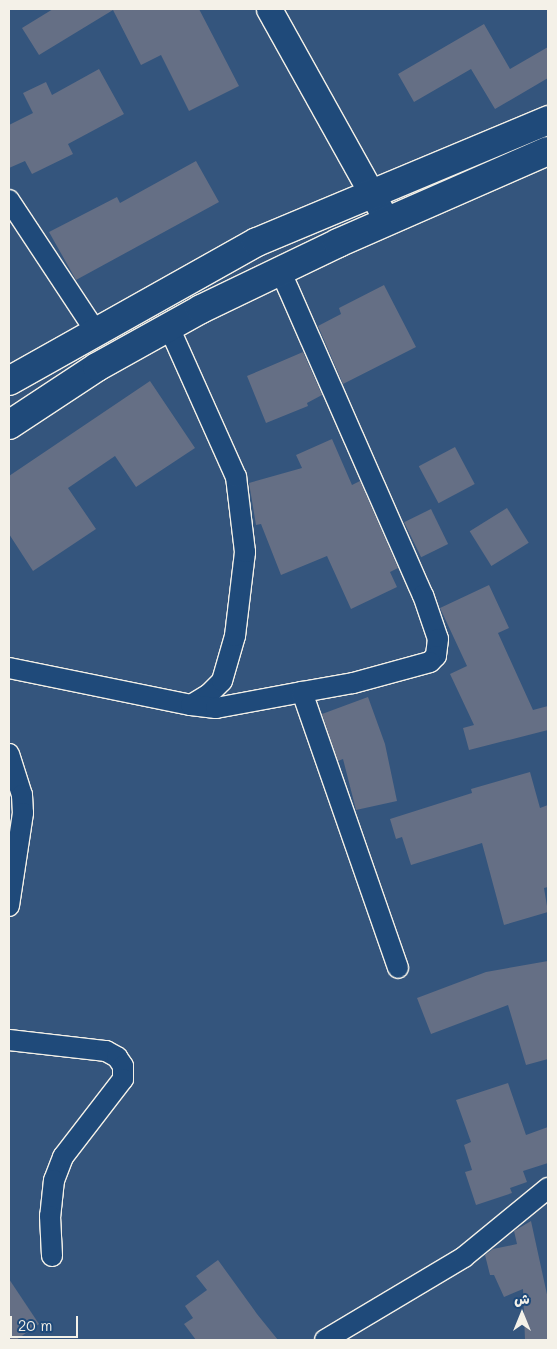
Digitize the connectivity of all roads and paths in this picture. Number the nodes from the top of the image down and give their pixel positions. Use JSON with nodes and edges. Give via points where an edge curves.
{"nodes":[{"id":1,"x":269,"y":9,"type":"edge"},
{"id":2,"x":548,"y":120,"type":"edge"},
{"id":3,"x":548,"y":151,"type":"edge"},
{"id":4,"x":372,"y":194,"type":"junction"},
{"id":5,"x":9,"y":200,"type":"edge"},
{"id":6,"x":388,"y":221,"type":"junction"},
{"id":7,"x":280,"y":270,"type":"junction"},
{"id":8,"x":169,"y":327,"type":"junction"},
{"id":9,"x":96,"y":332,"type":"junction"},
{"id":10,"x":9,"y":381,"type":"edge"},
{"id":11,"x":9,"y":425,"type":"edge"},
{"id":12,"x":9,"y":668,"type":"edge"},
{"id":13,"x":302,"y":692,"type":"junction"},
{"id":14,"x":191,"y":705,"type":"junction"},
{"id":15,"x":9,"y":754,"type":"edge"},
{"id":16,"x":16,"y":799,"type":"edge"},
{"id":17,"x":9,"y":906,"type":"edge"},
{"id":18,"x":398,"y":968,"type":"dead end"},
{"id":19,"x":9,"y":1040,"type":"edge"},
{"id":20,"x":548,"y":1188,"type":"edge"},
{"id":21,"x":52,"y":1256,"type":"dead end"},
{"id":22,"x":325,"y":1340,"type":"edge"}],
"edges":[{"from":1,"to":4,"type":"street"},
{"from":2,"to":4,"type":"main road"},
{"from":3,"to":6,"type":"main road"},
{"from":4,"to":6,"type":"street"},
{"from":4,"to":9,"type":"main road","via":[[257,242]]},
{"from":5,"to":9,"type":"street"},
{"from":6,"to":7,"type":"main road"},
{"from":7,"to":8,"type":"main road"},
{"from":7,"to":13,"type":"street","via":[[423,595],[438,639],[436,656],[430,662],[352,683]]},
{"from":8,"to":11,"type":"main road","via":[[97,367]]},
{"from":8,"to":14,"type":"street","via":[[236,477],[244,552],[235,636],[222,681]]},
{"from":9,"to":10,"type":"main road"},
{"from":12,"to":14,"type":"street"},
{"from":13,"to":14,"type":"street","via":[[216,708]]},
{"from":13,"to":18,"type":"street"},
{"from":15,"to":16,"type":"street"},
{"from":16,"to":17,"type":"street"},
{"from":19,"to":21,"type":"street","via":[[106,1051],[117,1056],[123,1066],[123,1079],[63,1157],[54,1180],[50,1216]]},
{"from":20,"to":22,"type":"street","via":[[464,1258]]}]}
